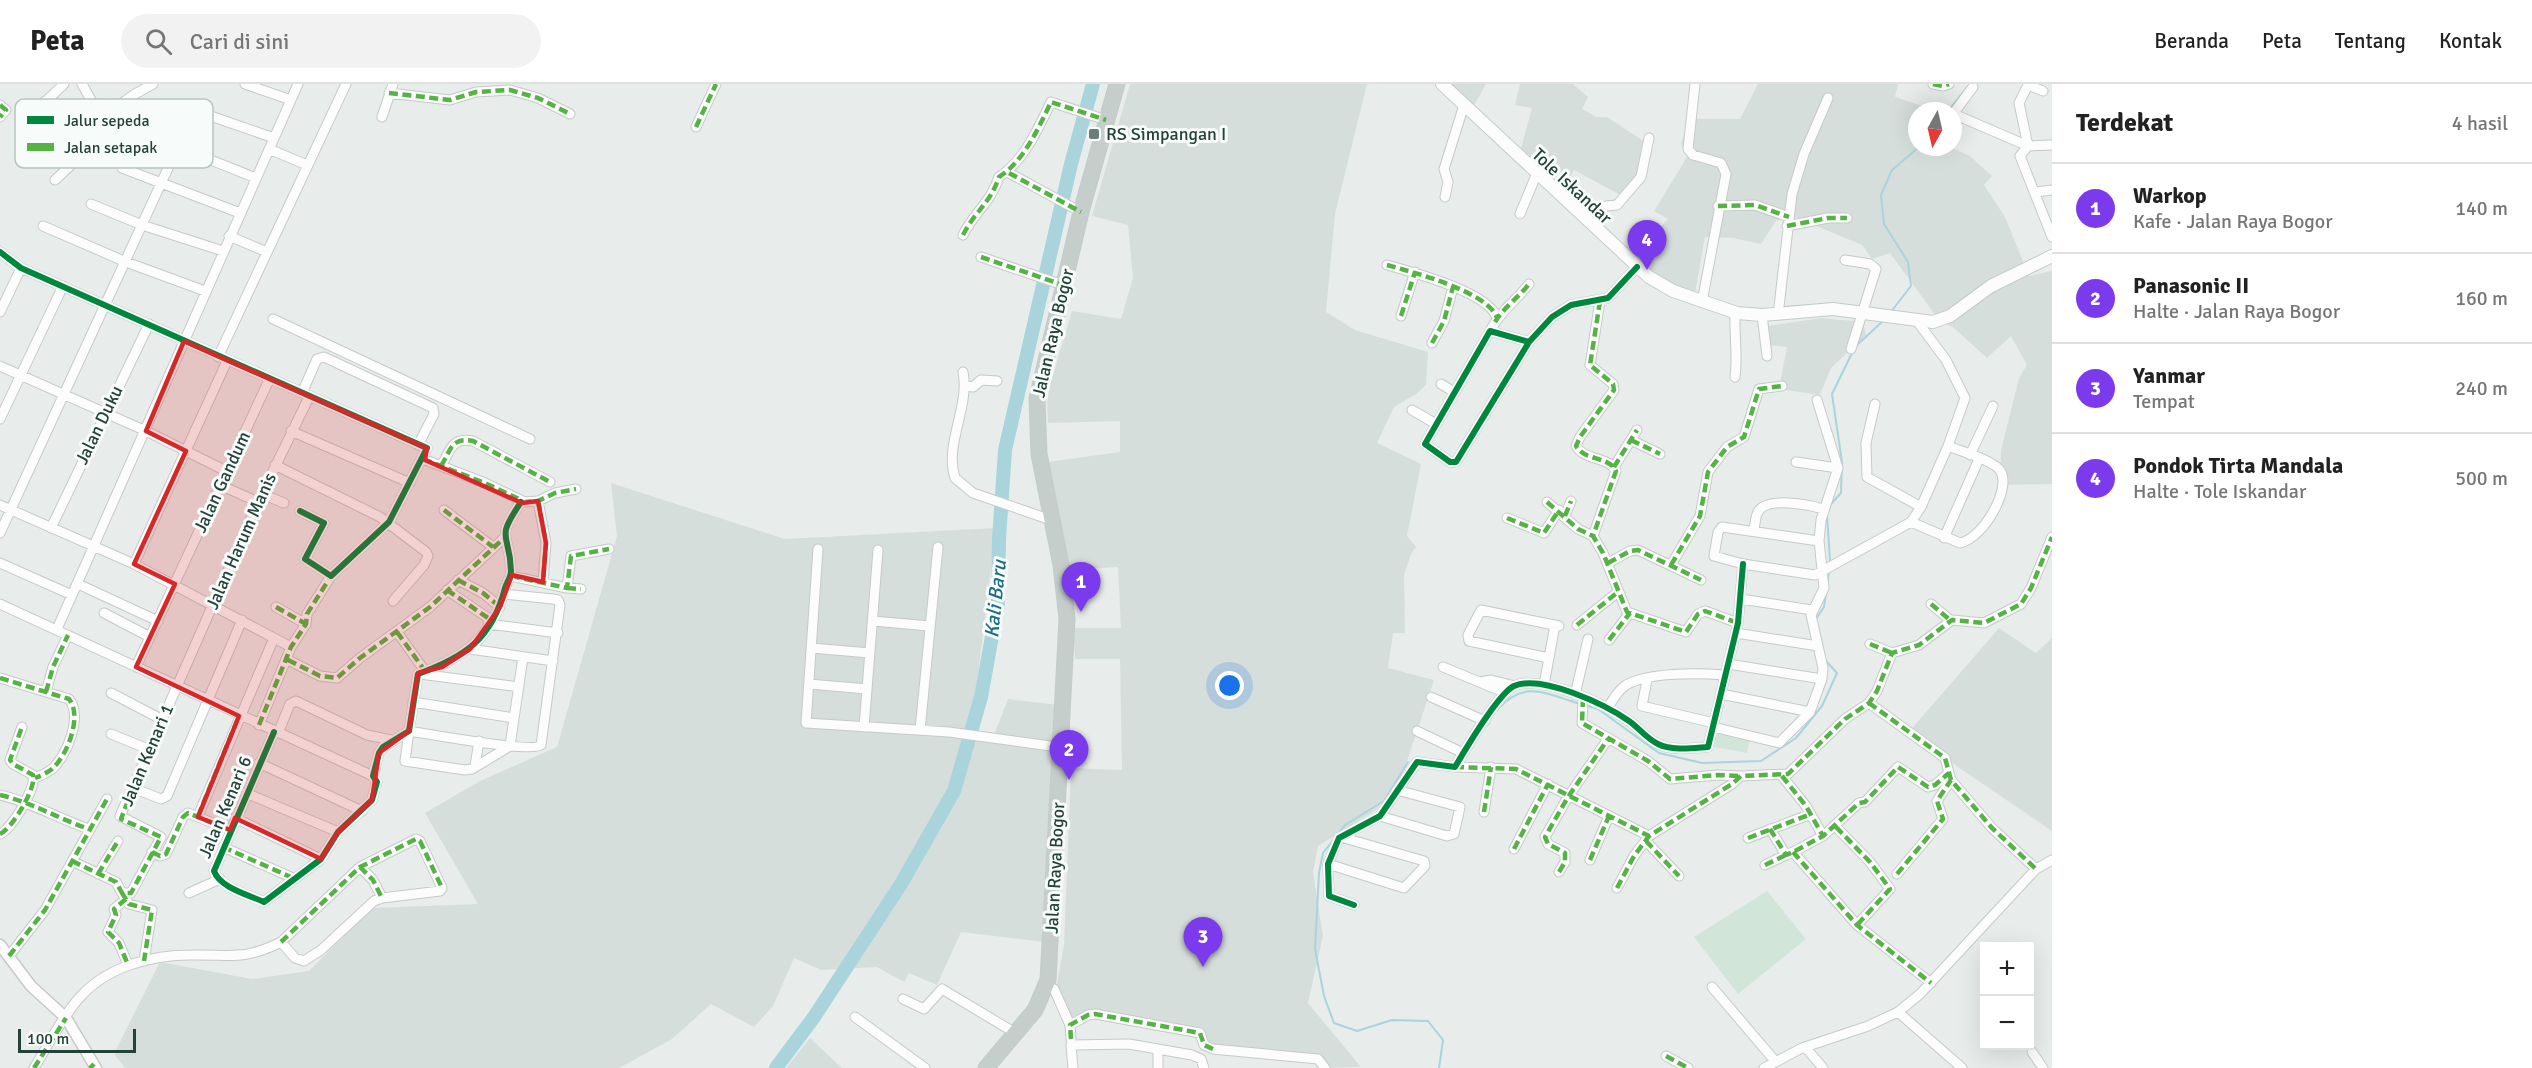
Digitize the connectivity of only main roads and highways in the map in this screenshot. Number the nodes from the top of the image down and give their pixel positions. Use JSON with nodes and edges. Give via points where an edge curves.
{"nodes":[{"id":1,"x":1116,"y":84,"type":"edge"},
{"id":2,"x":1124,"y":84,"type":"edge"},
{"id":3,"x":1442,"y":84,"type":"edge"},
{"id":4,"x":2052,"y":256,"type":"edge"},
{"id":5,"x":1056,"y":521,"type":"junction"},
{"id":6,"x":1064,"y":748,"type":"junction"},
{"id":7,"x":986,"y":1068,"type":"edge"},
{"id":8,"x":997,"y":1068,"type":"edge"}],
"edges":[{"from":1,"to":5,"type":"highway","name":"Jalan Raya Bogor","via":[[1101,118],[1057,283],[1037,399],[1039,454]]},
{"from":2,"to":5,"type":"highway","name":"Jalan Raya Bogor","via":[[1046,385],[1044,436]]},
{"from":3,"to":4,"type":"main road","name":"Tole Iskandar","via":[[1658,284],[1735,313],[1778,315],[1833,309],[1933,322],[1946,318],[1991,286]]},
{"from":5,"to":6,"type":"highway","name":"Jalan Raya Bogor","via":[[1072,597]]},
{"from":6,"to":7,"type":"highway","name":"Jalan Raya Bogor","via":[[1048,980],[1035,1010]]},
{"from":6,"to":8,"type":"highway","name":"Jalan Raya Bogor","via":[[1054,989],[1037,1021]]}]}
